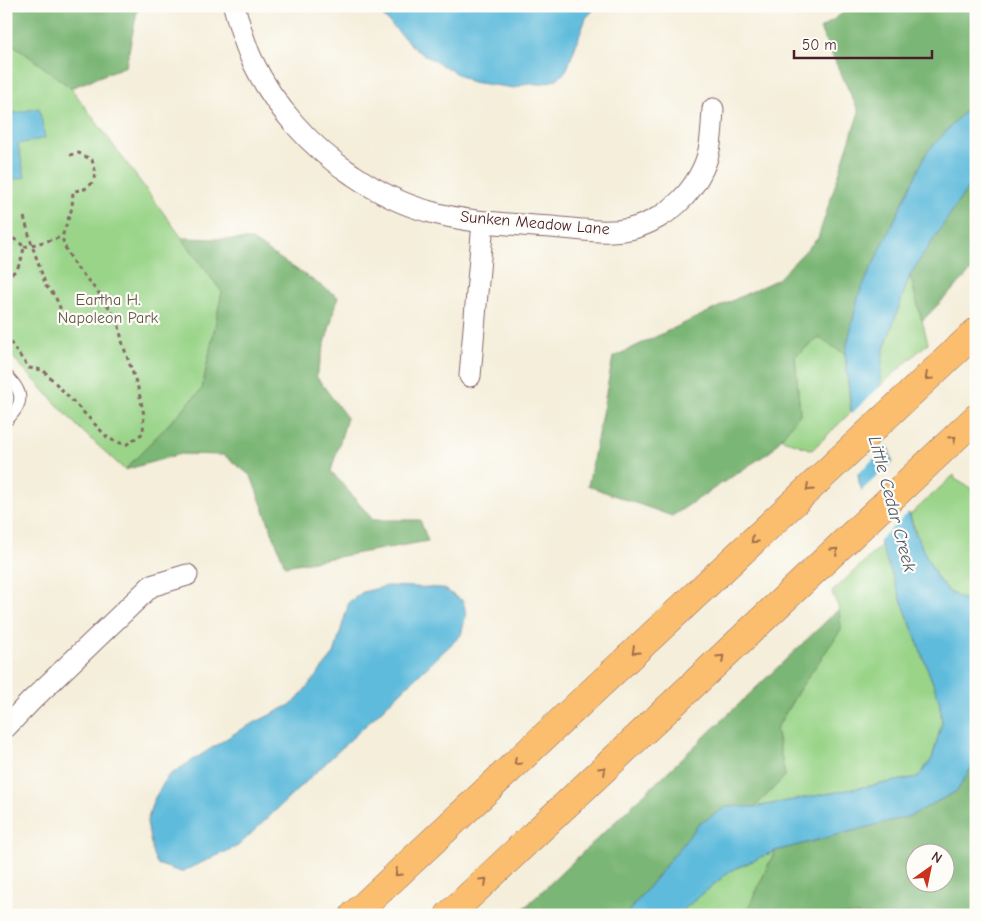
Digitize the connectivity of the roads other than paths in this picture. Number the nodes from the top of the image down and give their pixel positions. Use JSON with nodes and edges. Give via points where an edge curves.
{"nodes":[{"id":1,"x":234,"y":6,"type":"edge"},
{"id":2,"x":713,"y":109,"type":"dead end"},
{"id":3,"x":483,"y":222,"type":"junction"},
{"id":4,"x":970,"y":338,"type":"edge"},
{"id":5,"x":6,"y":375,"type":"edge"},
{"id":6,"x":470,"y":376,"type":"dead end"},
{"id":7,"x":975,"y":419,"type":"edge"},
{"id":8,"x":6,"y":421,"type":"edge"},
{"id":9,"x":187,"y":575,"type":"dead end"},
{"id":10,"x":6,"y":727,"type":"edge"},
{"id":11,"x":354,"y":915,"type":"edge"},
{"id":12,"x":449,"y":915,"type":"edge"}],
"edges":[{"from":1,"to":3,"type":"street","name":"Sunken Meadow Lane","via":[[252,60],[271,92],[321,151],[352,175],[387,195],[427,211]]},
{"from":2,"to":3,"type":"street","name":"Sunken Meadow Lane","via":[[709,151],[698,177],[682,199],[658,218],[631,229],[603,232]]},
{"from":3,"to":6,"type":"street"},
{"from":4,"to":11,"type":"highway","one_way":true},
{"from":5,"to":8,"type":"lane","via":[[16,384],[20,400]]},
{"from":12,"to":7,"type":"highway","one_way":true},
{"from":9,"to":10,"type":"street","via":[[151,586]]}]}
